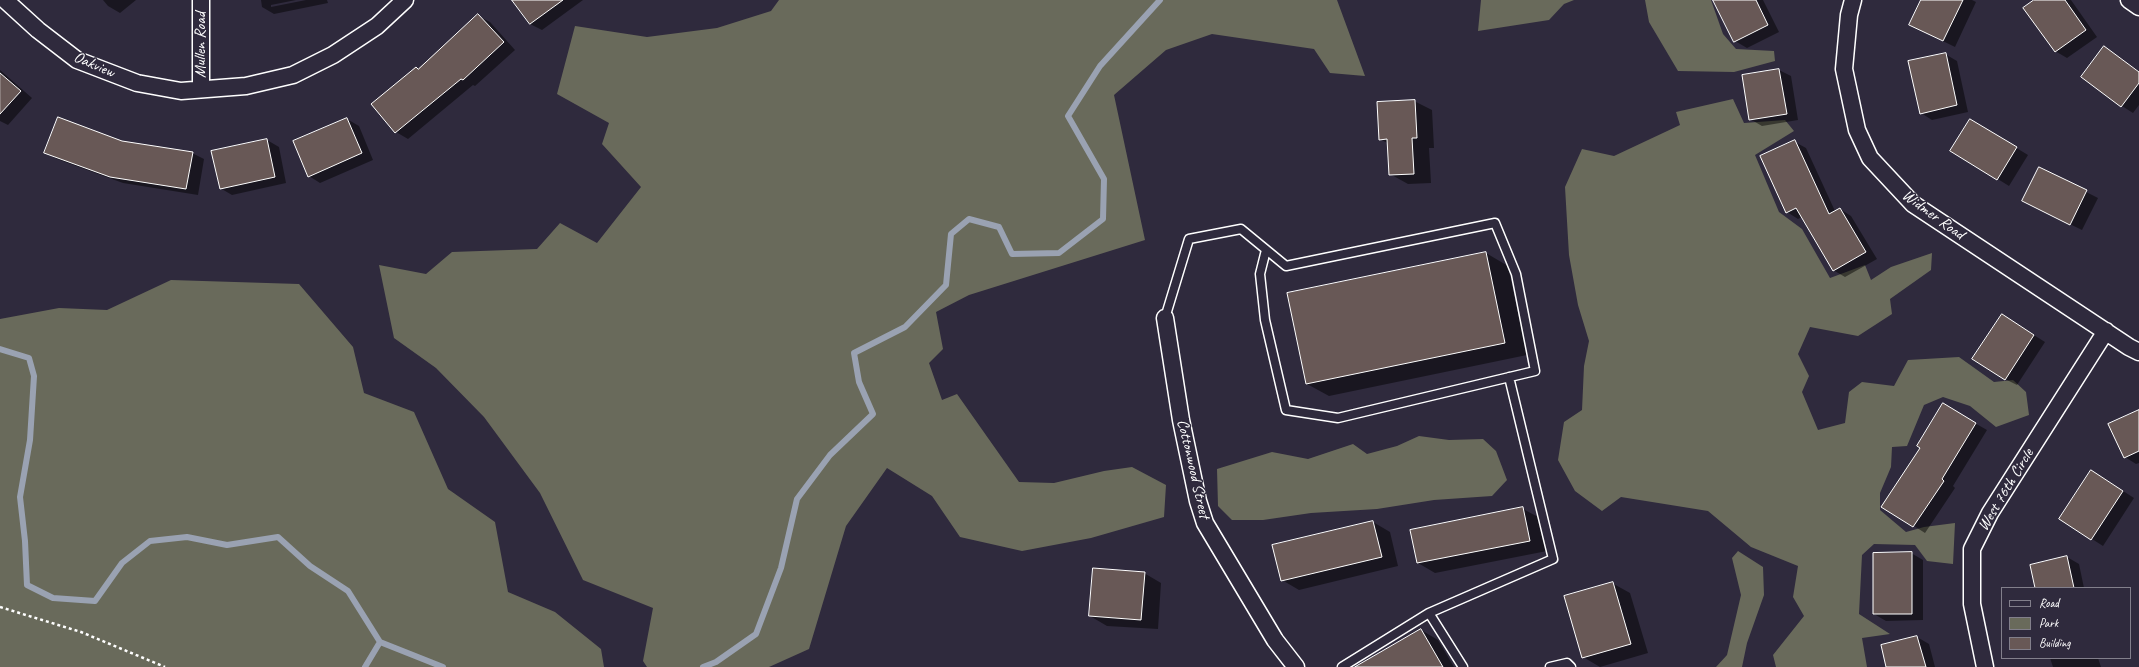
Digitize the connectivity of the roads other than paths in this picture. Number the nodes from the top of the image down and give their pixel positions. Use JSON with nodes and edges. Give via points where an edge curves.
{"nodes":[{"id":1,"x":5,"y":0,"type":"edge"},
{"id":2,"x":201,"y":0,"type":"edge"},
{"id":3,"x":405,"y":0,"type":"edge"},
{"id":4,"x":1853,"y":0,"type":"edge"},
{"id":5,"x":2129,"y":0,"type":"edge"},
{"id":6,"x":2139,"y":7,"type":"edge"},
{"id":7,"x":201,"y":89,"type":"junction"},
{"id":8,"x":1266,"y":250,"type":"junction"},
{"id":9,"x":1165,"y":318,"type":"joint"},
{"id":10,"x":2106,"y":331,"type":"junction"},
{"id":11,"x":2139,"y":352,"type":"edge"},
{"id":12,"x":1508,"y":377,"type":"junction"},
{"id":13,"x":1428,"y":613,"type":"junction"},
{"id":14,"x":1296,"y":667,"type":"edge"},
{"id":15,"x":1342,"y":667,"type":"edge"},
{"id":16,"x":1463,"y":667,"type":"edge"},
{"id":17,"x":1550,"y":667,"type":"edge"},
{"id":18,"x":1571,"y":667,"type":"edge"},
{"id":19,"x":1985,"y":667,"type":"edge"}],
"edges":[{"from":1,"to":7,"type":"street","name":"Oakview","via":[[38,30],[78,60],[137,83],[181,91]]},
{"from":2,"to":7,"type":"street","name":"Mullen Road"},
{"from":3,"to":7,"type":"street","name":"Oakview","via":[[377,26],[333,55],[294,75],[246,86]]},
{"from":4,"to":10,"type":"street","name":"Widmer Road","via":[[1849,15],[1844,69],[1857,130],[1870,158],[1912,204]]},
{"from":5,"to":6,"type":"street"},
{"from":8,"to":9,"type":"lane","via":[[1241,229],[1189,239]]},
{"from":8,"to":12,"type":"lane","via":[[1260,274],[1265,320],[1286,410],[1338,418]]},
{"from":8,"to":12,"type":"lane","via":[[1286,266],[1496,223],[1516,274],[1535,371]]},
{"from":9,"to":14,"type":"street","name":"Cottonwood Street","via":[[1181,420],[1205,523],[1275,640]]},
{"from":10,"to":11,"type":"street","name":"Widmer Road"},
{"from":10,"to":19,"type":"street","name":"West 76th Circle","via":[[1990,513],[1972,549],[1972,604]]},
{"from":12,"to":13,"type":"lane","via":[[1553,559]]},
{"from":13,"to":15,"type":"lane"},
{"from":13,"to":16,"type":"lane"},
{"from":17,"to":18,"type":"lane","via":[[1567,663]]}]}
